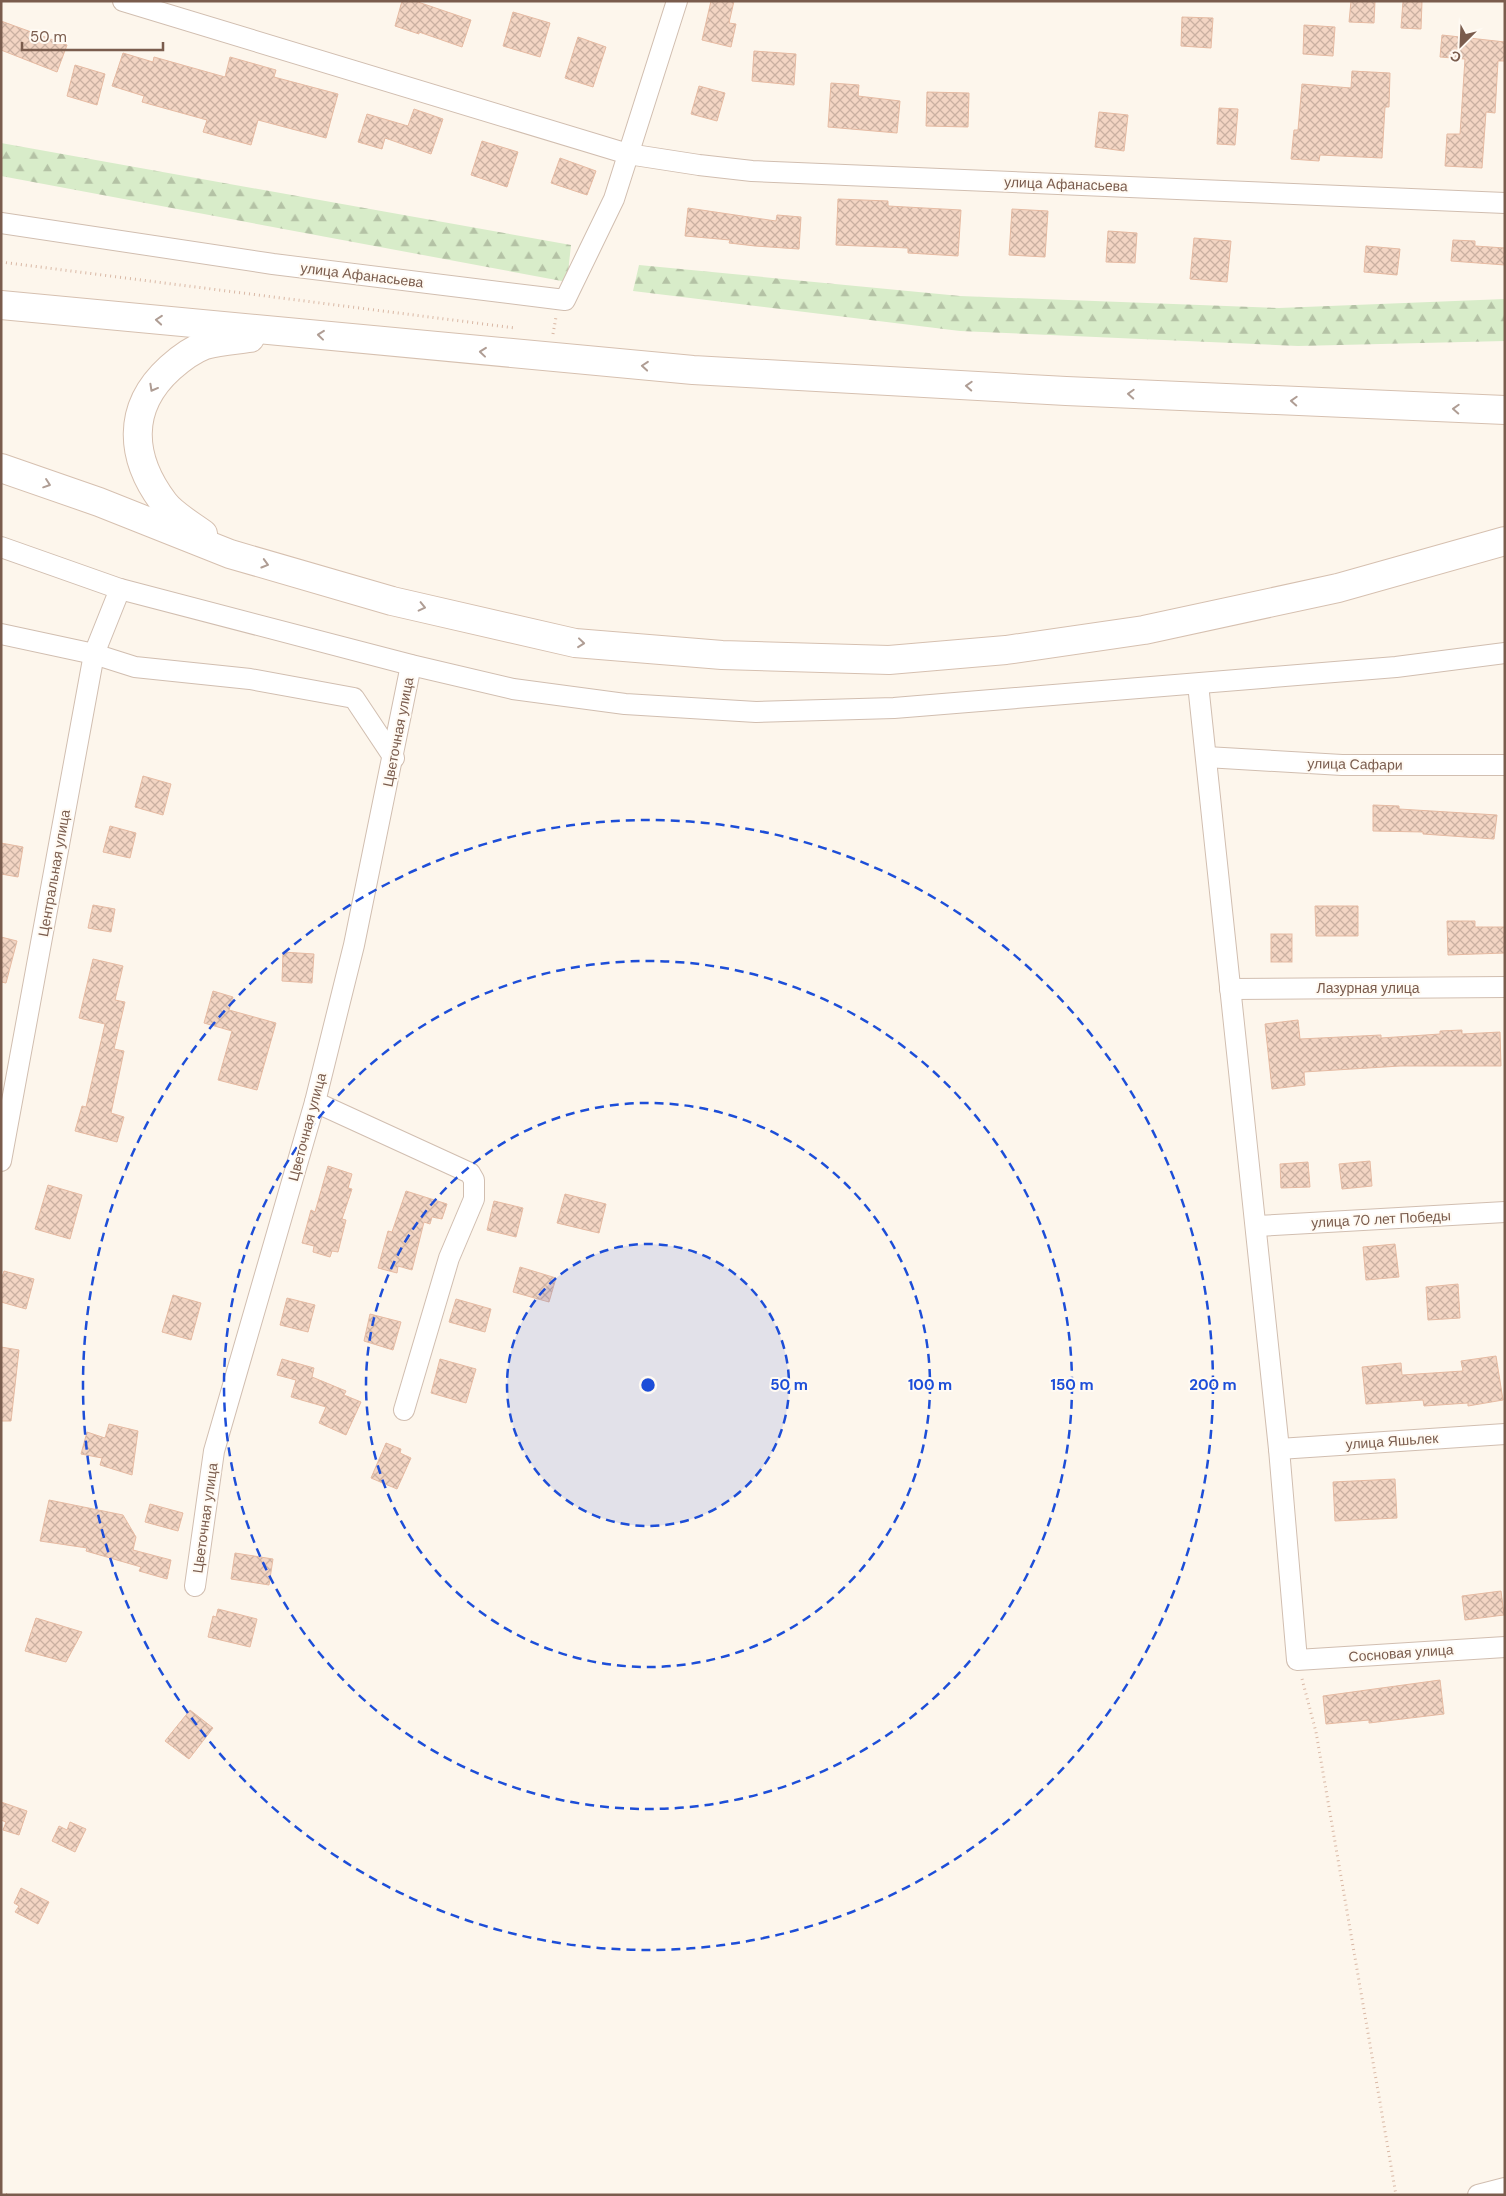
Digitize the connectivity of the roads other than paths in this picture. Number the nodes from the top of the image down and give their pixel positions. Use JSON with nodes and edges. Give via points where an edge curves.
{"nodes":[{"id":1,"x":123,"y":1,"type":"edge"},
{"id":2,"x":677,"y":1,"type":"edge"},
{"id":3,"x":628,"y":154,"type":"junction"},
{"id":4,"x":1505,"y":204,"type":"edge"},
{"id":5,"x":1,"y":223,"type":"edge"},
{"id":6,"x":1,"y":305,"type":"edge"},
{"id":7,"x":289,"y":332,"type":"junction"},
{"id":8,"x":1505,"y":410,"type":"edge"},
{"id":9,"x":1,"y":468,"type":"edge"},
{"id":10,"x":1505,"y":541,"type":"edge"},
{"id":11,"x":1,"y":547,"type":"edge"},
{"id":12,"x":230,"y":554,"type":"junction"},
{"id":13,"x":120,"y":589,"type":"junction"},
{"id":14,"x":1,"y":634,"type":"edge"},
{"id":15,"x":1505,"y":653,"type":"edge"},
{"id":16,"x":94,"y":654,"type":"junction"},
{"id":17,"x":411,"y":665,"type":"junction"},
{"id":18,"x":1198,"y":684,"type":"junction"},
{"id":19,"x":1206,"y":757,"type":"junction"},
{"id":20,"x":394,"y":758,"type":"junction"},
{"id":21,"x":1505,"y":766,"type":"edge"},
{"id":22,"x":1505,"y":988,"type":"edge"},
{"id":23,"x":1230,"y":989,"type":"junction"},
{"id":24,"x":315,"y":1102,"type":"junction"},
{"id":25,"x":1,"y":1161,"type":"edge"},
{"id":26,"x":1505,"y":1212,"type":"edge"},
{"id":27,"x":1257,"y":1226,"type":"junction"},
{"id":28,"x":404,"y":1410,"type":"dead end"},
{"id":29,"x":1505,"y":1434,"type":"edge"},
{"id":30,"x":1280,"y":1449,"type":"junction"},
{"id":31,"x":196,"y":1586,"type":"dead end"},
{"id":32,"x":1505,"y":1647,"type":"edge"},
{"id":33,"x":1505,"y":2188,"type":"edge"},
{"id":34,"x":1478,"y":2195,"type":"edge"}],
"edges":[{"from":1,"to":3,"type":"street","name":"улица Афанасьева"},
{"from":2,"to":3,"type":"street"},
{"from":3,"to":4,"type":"street","name":"улица Афанасьева","via":[[752,171]]},
{"from":3,"to":5,"type":"street","name":"улица Афанасьева","via":[[614,199],[565,300],[273,264]]},
{"from":7,"to":6,"type":"main road","one_way":true},
{"from":8,"to":7,"type":"main road","one_way":true,"via":[[1085,392],[693,370]]},
{"from":7,"to":12,"type":"main road","one_way":true,"via":[[205,345],[182,357],[156,381],[141,410],[137,437],[144,472],[165,505]]},
{"from":9,"to":12,"type":"main road","one_way":true,"via":[[99,502]]},
{"from":12,"to":10,"type":"main road","one_way":true,"via":[[392,601],[575,642],[722,655],[889,660],[1006,650],[1144,630],[1338,588]]},
{"from":11,"to":13,"type":"street"},
{"from":13,"to":16,"type":"street","name":"Центральная улица"},
{"from":13,"to":17,"type":"street"},
{"from":14,"to":16,"type":"street"},
{"from":15,"to":18,"type":"street","via":[[1396,667]]},
{"from":16,"to":20,"type":"street","via":[[135,667],[250,679],[354,698]]},
{"from":16,"to":25,"type":"street","name":"Центральная улица"},
{"from":17,"to":18,"type":"street","via":[[513,689],[606,702],[756,712],[894,708]]},
{"from":17,"to":20,"type":"street","name":"Цветочная улица"},
{"from":18,"to":19,"type":"street"},
{"from":19,"to":21,"type":"street","name":"улица Сафари","via":[[1342,765]]},
{"from":19,"to":23,"type":"street"},
{"from":20,"to":24,"type":"street","name":"Цветочная улица","via":[[354,944]]},
{"from":22,"to":23,"type":"street","name":"Лазурная улица"},
{"from":23,"to":27,"type":"street"},
{"from":24,"to":28,"type":"street","via":[[470,1173],[474,1180],[474,1199],[449,1258]]},
{"from":24,"to":31,"type":"street","name":"Цветочная улица","via":[[214,1451]]},
{"from":26,"to":27,"type":"street","name":"улица 70 лет Победы"},
{"from":27,"to":30,"type":"street"},
{"from":29,"to":30,"type":"street","name":"улица Яшьлек"},
{"from":30,"to":32,"type":"street","name":"Сосновая улица","via":[[1297,1660]]},
{"from":33,"to":34,"type":"street"}]}
